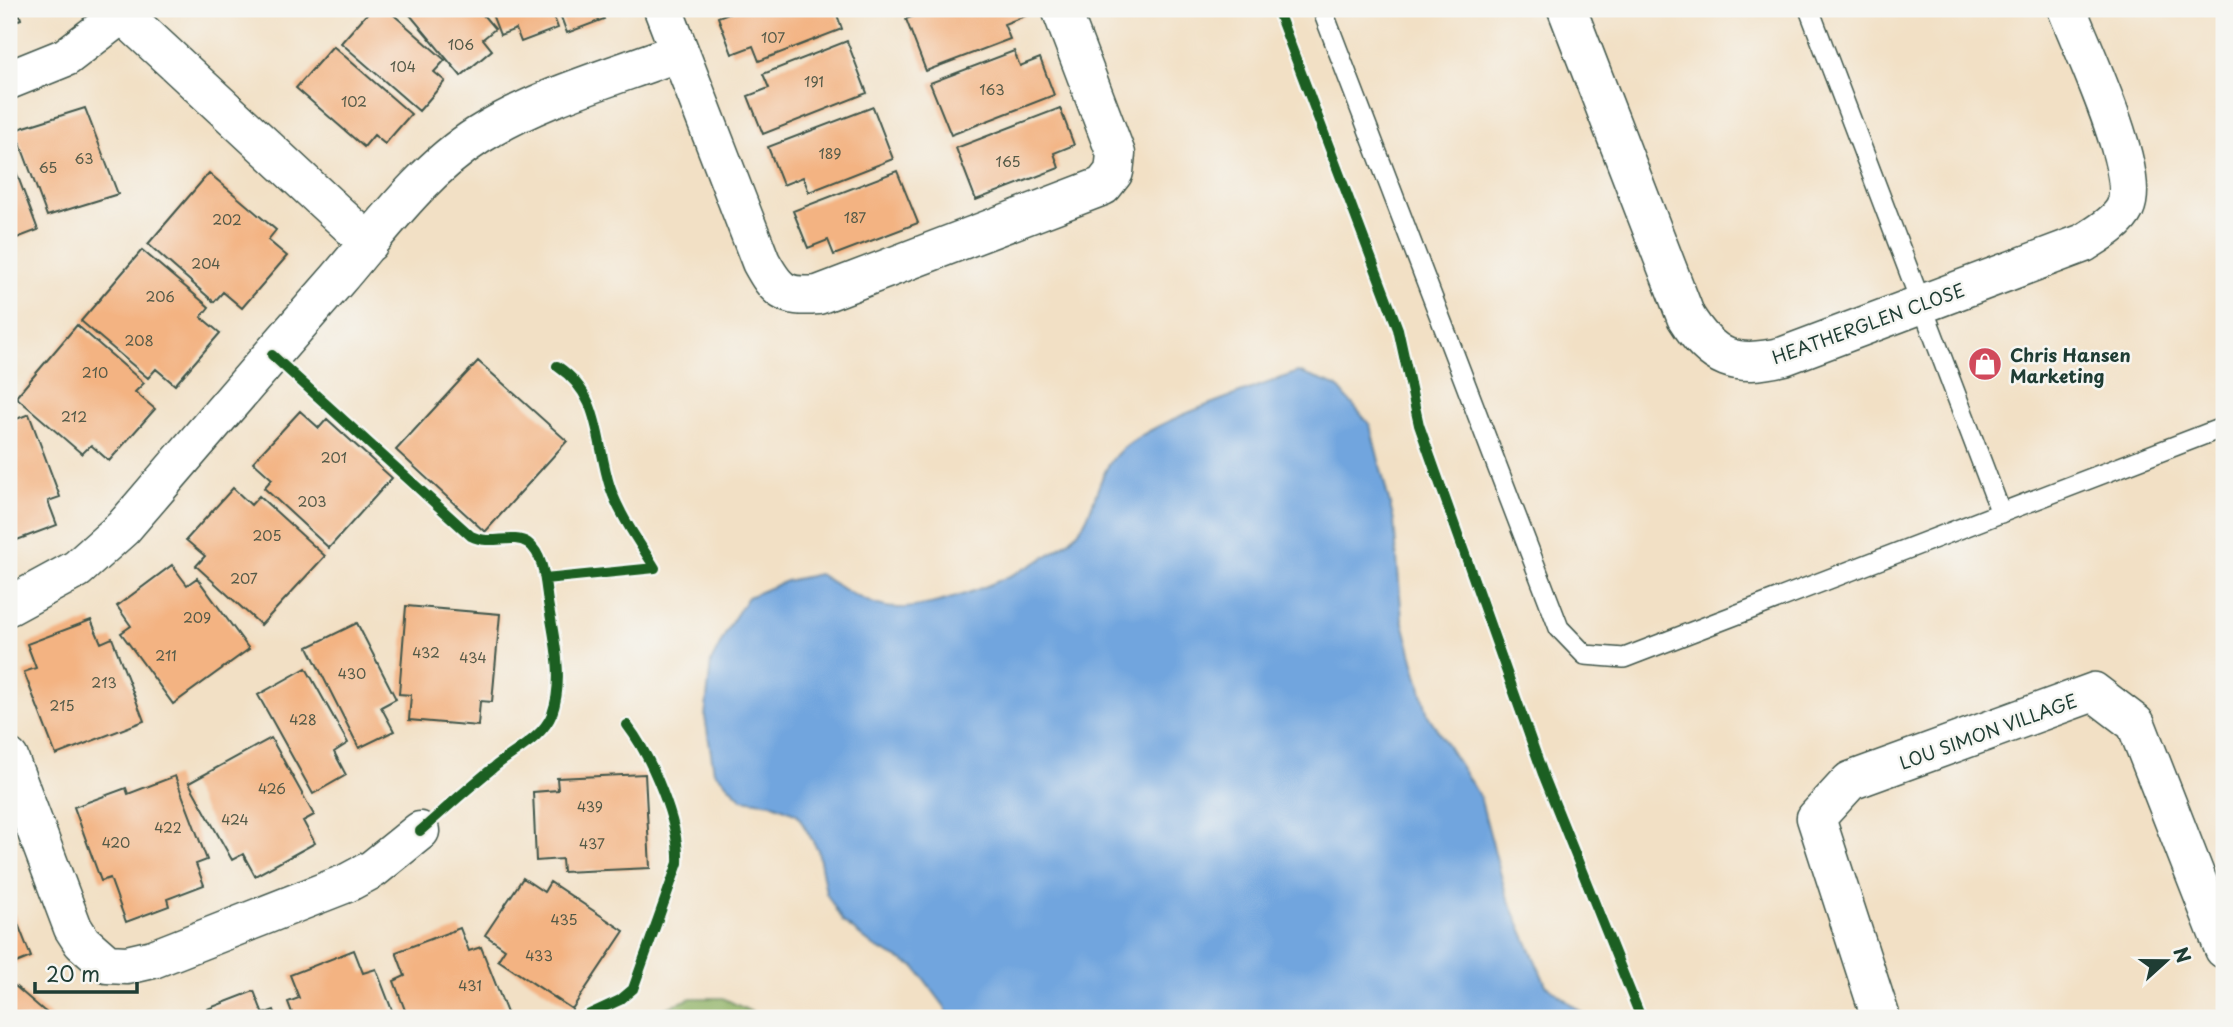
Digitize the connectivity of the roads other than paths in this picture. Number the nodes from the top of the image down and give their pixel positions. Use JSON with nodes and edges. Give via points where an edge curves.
{"nodes":[{"id":1,"x":663,"y":9,"type":"edge"},
{"id":2,"x":1061,"y":9,"type":"edge"},
{"id":3,"x":1322,"y":9,"type":"edge"},
{"id":4,"x":1567,"y":9,"type":"edge"},
{"id":5,"x":1809,"y":9,"type":"edge"},
{"id":6,"x":2067,"y":9,"type":"edge"},
{"id":7,"x":119,"y":12,"type":"edge"},
{"id":8,"x":680,"y":52,"type":"junction"},
{"id":9,"x":9,"y":80,"type":"edge"},
{"id":10,"x":369,"y":243,"type":"junction"},
{"id":11,"x":1922,"y":304,"type":"junction"},
{"id":12,"x":2224,"y":427,"type":"edge"},
{"id":13,"x":2001,"y":513,"type":"junction"},
{"id":14,"x":9,"y":606,"type":"edge"},
{"id":15,"x":9,"y":758,"type":"edge"},
{"id":16,"x":420,"y":831,"type":"dead end"},
{"id":17,"x":2224,"y":949,"type":"edge"},
{"id":18,"x":1881,"y":1018,"type":"edge"}],
"edges":[{"from":1,"to":8,"type":"street"},
{"from":2,"to":8,"type":"street","via":[[1116,154],[1114,172],[1103,186],[818,295],[798,297],[780,291],[770,278]]},
{"from":3,"to":13,"type":"lane","via":[[1559,628],[1585,655],[1624,658]]},
{"from":4,"to":11,"type":"street","name":"HEATHERGLEN CLOSE","via":[[1686,317],[1711,348],[1724,358],[1762,361]]},
{"from":5,"to":11,"type":"lane"},
{"from":6,"to":11,"type":"street","name":"HEATHERGLEN CLOSE","via":[[2123,151],[2129,177],[2125,208],[2084,243]]},
{"from":7,"to":9,"type":"street","via":[[66,57]]},
{"from":7,"to":10,"type":"street"},
{"from":8,"to":10,"type":"street","via":[[527,110],[478,135],[432,173]]},
{"from":10,"to":14,"type":"street","via":[[123,527],[77,569]]},
{"from":11,"to":13,"type":"lane"},
{"from":12,"to":13,"type":"lane"},
{"from":15,"to":16,"type":"street","via":[[73,928],[92,954],[107,964],[153,959],[347,883],[373,869]]},
{"from":17,"to":18,"type":"street","name":"LOU SIMON VILLAGE","via":[[2136,724],[2094,692],[1850,781],[1816,818]]}]}
